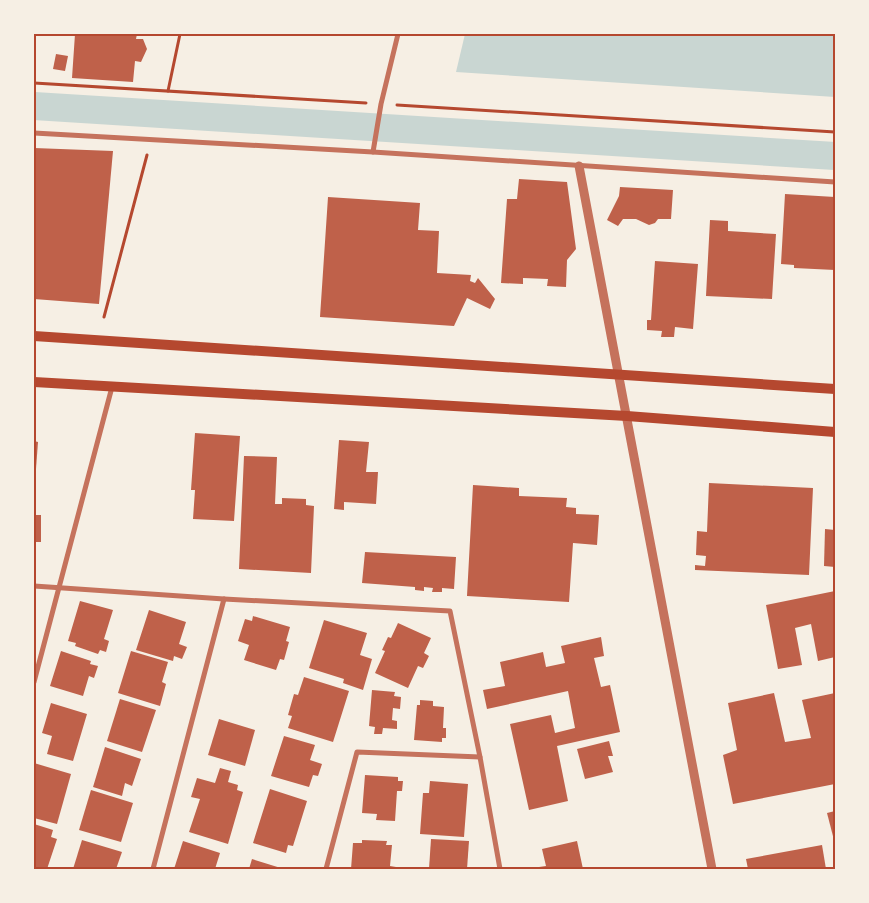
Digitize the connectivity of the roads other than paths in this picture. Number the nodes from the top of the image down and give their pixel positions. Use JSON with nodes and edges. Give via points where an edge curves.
{"nodes":[{"id":1,"x":398,"y":34,"type":"edge"},
{"id":2,"x":34,"y":132,"type":"edge"},
{"id":3,"x":373,"y":152,"type":"junction"},
{"id":4,"x":579,"y":166,"type":"junction"},
{"id":5,"x":835,"y":182,"type":"edge"},
{"id":6,"x":34,"y":336,"type":"edge"},
{"id":7,"x":619,"y":374,"type":"junction"},
{"id":8,"x":34,"y":382,"type":"edge"},
{"id":9,"x":112,"y":387,"type":"junction"},
{"id":10,"x":835,"y":389,"type":"edge"},
{"id":11,"x":627,"y":416,"type":"junction"},
{"id":12,"x":835,"y":432,"type":"edge"},
{"id":13,"x":34,"y":586,"type":"edge"},
{"id":14,"x":58,"y":587,"type":"junction"},
{"id":15,"x":224,"y":599,"type":"junction"},
{"id":16,"x":34,"y":682,"type":"edge"},
{"id":17,"x":480,"y":757,"type":"junction"},
{"id":18,"x":153,"y":869,"type":"edge"},
{"id":19,"x":326,"y":869,"type":"edge"},
{"id":20,"x":500,"y":869,"type":"edge"},
{"id":21,"x":712,"y":869,"type":"edge"}],
"edges":[{"from":1,"to":3,"type":"street"},
{"from":2,"to":3,"type":"street"},
{"from":3,"to":4,"type":"street"},
{"from":4,"to":5,"type":"street"},
{"from":4,"to":7,"type":"street"},
{"from":6,"to":7,"type":"main road"},
{"from":7,"to":10,"type":"main road"},
{"from":7,"to":11,"type":"street"},
{"from":8,"to":9,"type":"main road"},
{"from":9,"to":11,"type":"main road"},
{"from":9,"to":14,"type":"street"},
{"from":11,"to":12,"type":"main road"},
{"from":11,"to":21,"type":"street"},
{"from":13,"to":14,"type":"street"},
{"from":14,"to":15,"type":"street"},
{"from":14,"to":16,"type":"street"},
{"from":15,"to":17,"type":"street","via":[[450,611]]},
{"from":15,"to":18,"type":"street"},
{"from":17,"to":19,"type":"street","via":[[357,752]]},
{"from":17,"to":20,"type":"street"}]}
